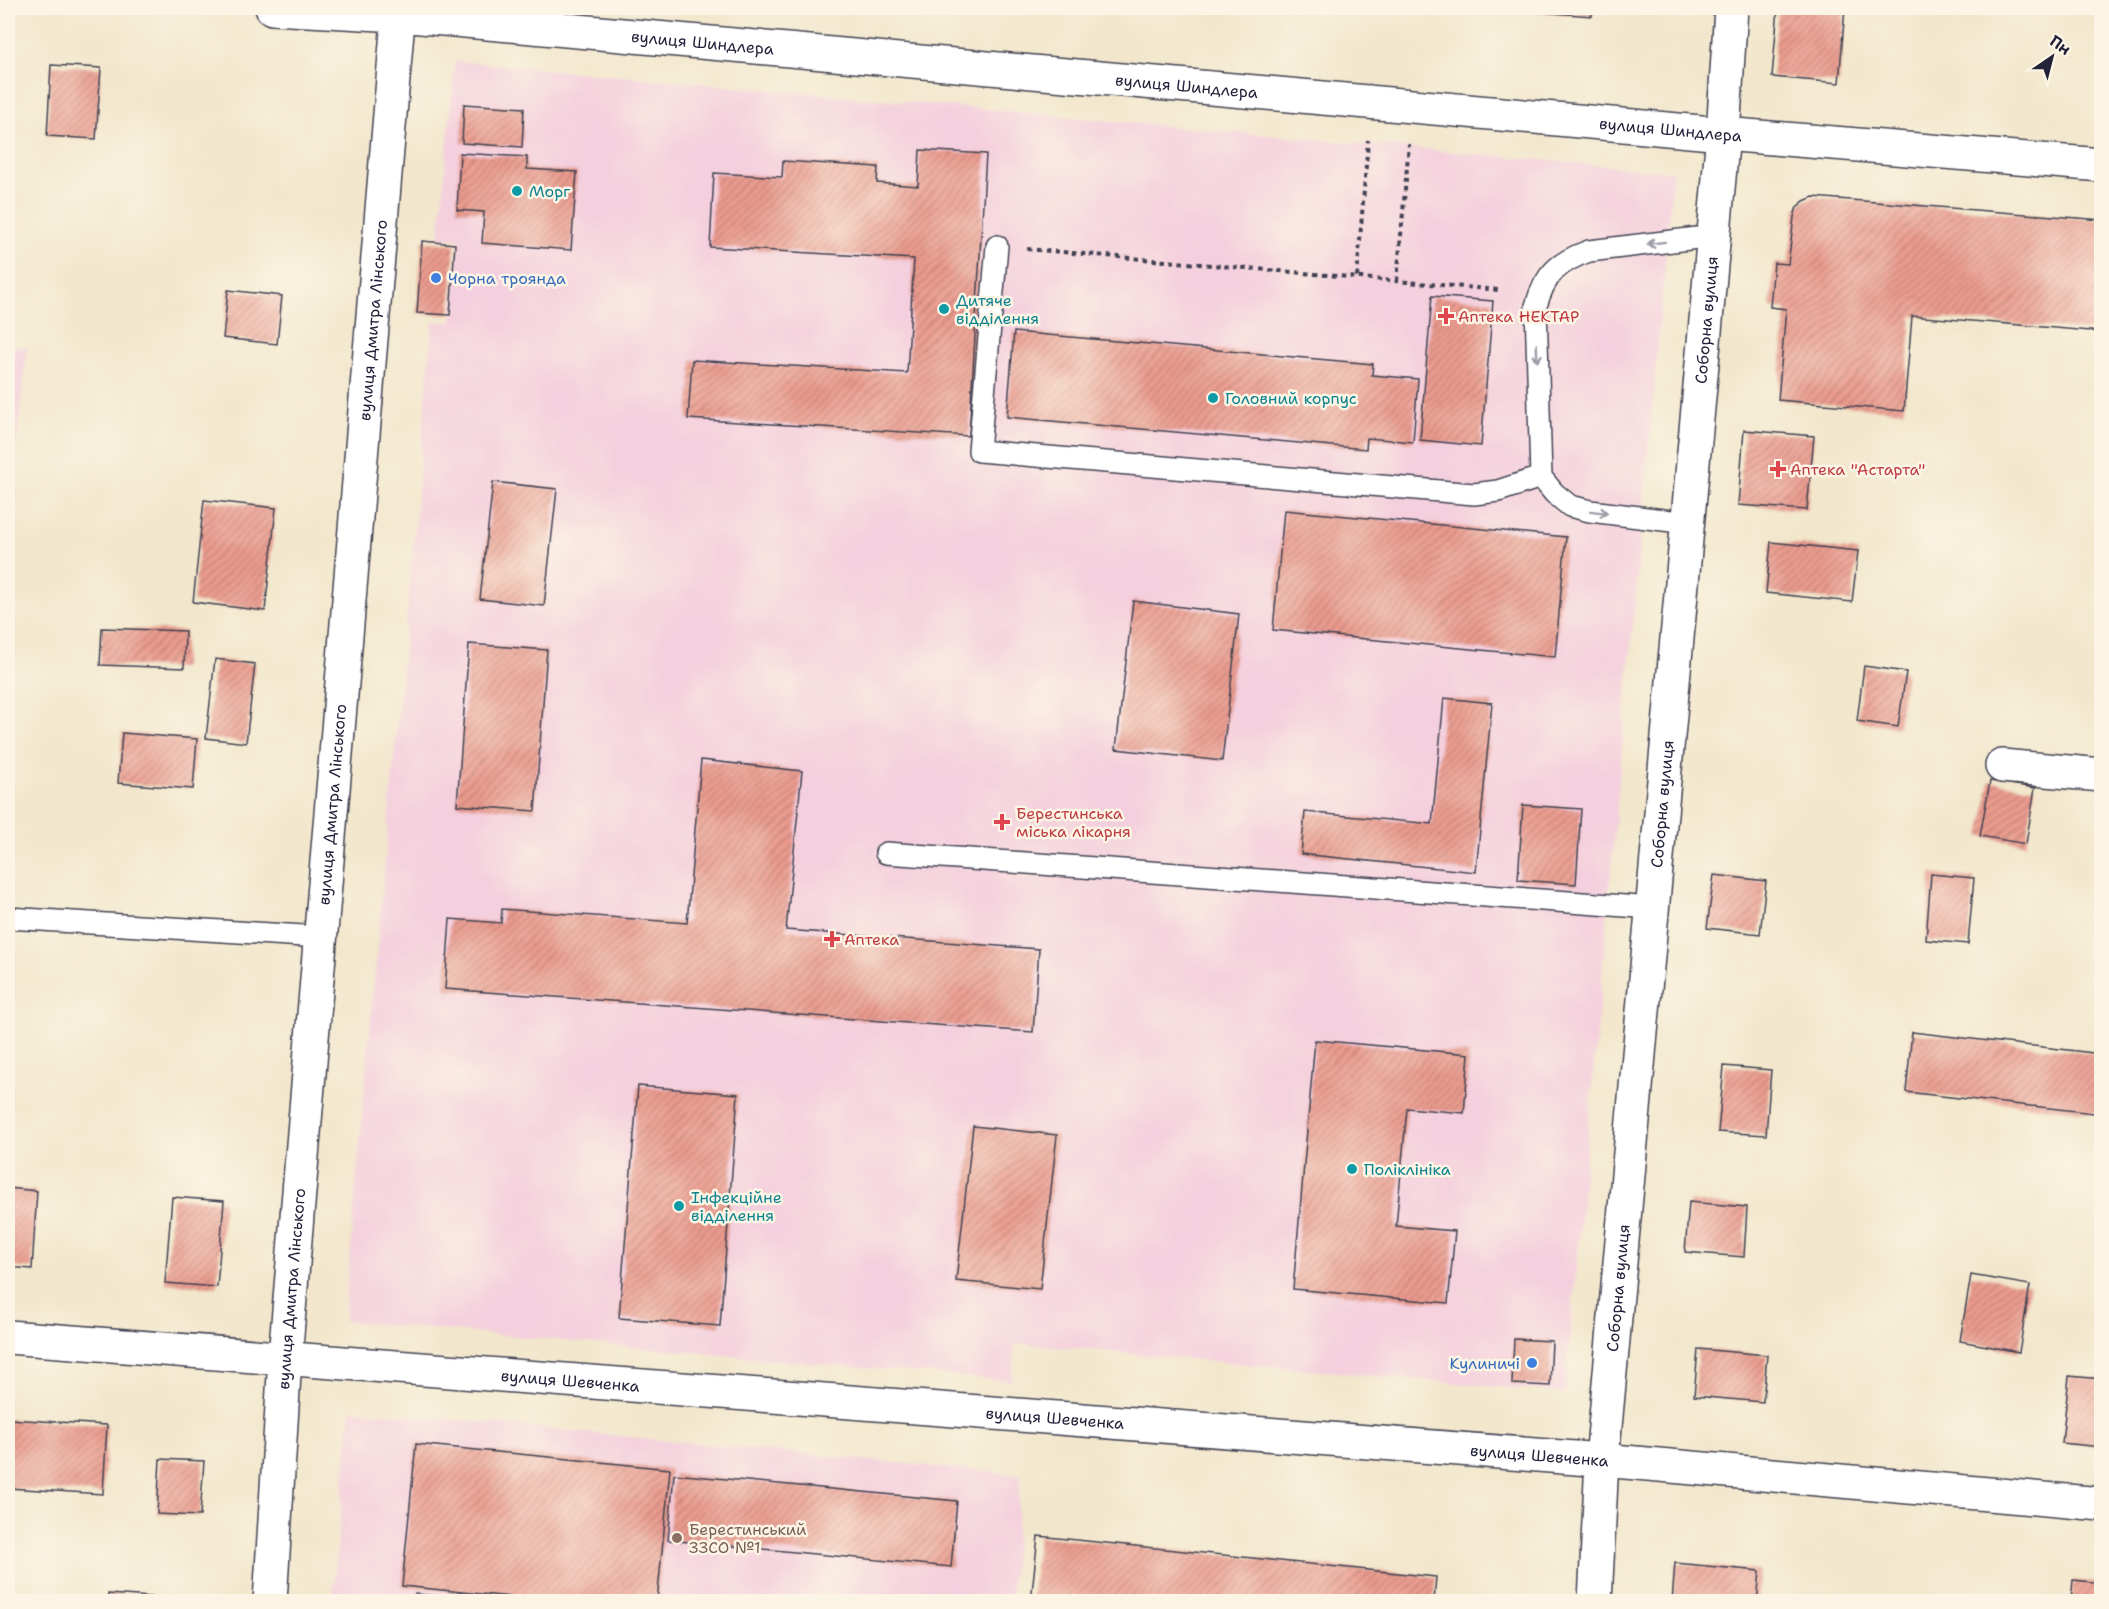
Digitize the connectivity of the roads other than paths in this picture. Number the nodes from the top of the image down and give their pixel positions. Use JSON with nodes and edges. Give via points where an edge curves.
{"nodes":[{"id":1,"x":272,"y":8,"type":"edge"},
{"id":2,"x":1731,"y":8,"type":"edge"},
{"id":3,"x":399,"y":11,"type":"edge"},
{"id":4,"x":1723,"y":134,"type":"junction"},
{"id":5,"x":2102,"y":165,"type":"edge"},
{"id":6,"x":1714,"y":236,"type":"junction"},
{"id":7,"x":997,"y":246,"type":"road end"},
{"id":8,"x":1541,"y":477,"type":"junction"},
{"id":9,"x":1688,"y":523,"type":"junction"},
{"id":10,"x":2002,"y":766,"type":"dead end"},
{"id":11,"x":2102,"y":775,"type":"edge"},
{"id":12,"x":886,"y":853,"type":"dead end"},
{"id":13,"x":1653,"y":908,"type":"junction"},
{"id":14,"x":8,"y":918,"type":"edge"},
{"id":15,"x":321,"y":937,"type":"junction"},
{"id":16,"x":8,"y":1337,"type":"edge"},
{"id":17,"x":285,"y":1358,"type":"junction"},
{"id":18,"x":1602,"y":1460,"type":"junction"},
{"id":19,"x":2102,"y":1504,"type":"edge"},
{"id":20,"x":270,"y":1602,"type":"edge"},
{"id":21,"x":1595,"y":1602,"type":"edge"}],
"edges":[{"from":1,"to":3,"type":"street","name":"вулиця Шиндлера"},
{"from":2,"to":4,"type":"street","name":"Соборна вулиця"},
{"from":3,"to":4,"type":"street","name":"вулиця Шиндлера"},
{"from":3,"to":15,"type":"street","name":"вулиця Дмитра Лінського"},
{"from":4,"to":5,"type":"street","name":"вулиця Шиндлера"},
{"from":4,"to":6,"type":"street","name":"Соборна вулиця"},
{"from":6,"to":8,"type":"lane","one_way":true,"via":[[1589,251],[1553,270],[1536,306]]},
{"from":6,"to":9,"type":"street","name":"Соборна вулиця"},
{"from":7,"to":8,"type":"lane","via":[[979,451],[1474,495]]},
{"from":8,"to":9,"type":"lane","one_way":true,"via":[[1570,506]]},
{"from":9,"to":13,"type":"street","name":"Соборна вулиця"},
{"from":10,"to":11,"type":"street"},
{"from":12,"to":13,"type":"lane"},
{"from":13,"to":18,"type":"street","name":"Соборна вулиця"},
{"from":14,"to":15,"type":"lane"},
{"from":15,"to":17,"type":"street","name":"вулиця Дмитра Лінського"},
{"from":16,"to":17,"type":"street","name":"вулиця Шевченка"},
{"from":17,"to":18,"type":"street","name":"вулиця Шевченка"},
{"from":17,"to":20,"type":"street","name":"вулиця Дмитра Лінського"},
{"from":18,"to":19,"type":"street","name":"вулиця Шевченка"},
{"from":18,"to":21,"type":"street","name":"Соборна вулиця"}]}
